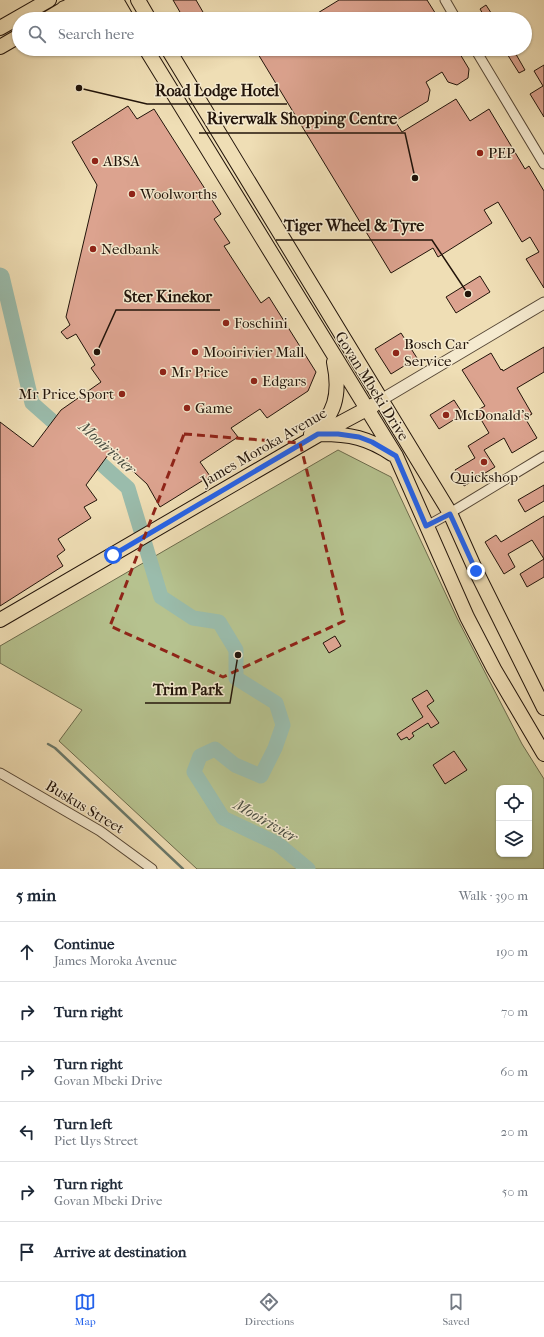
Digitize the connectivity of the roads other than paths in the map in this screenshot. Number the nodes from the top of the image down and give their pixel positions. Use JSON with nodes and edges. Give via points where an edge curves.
{"nodes":[{"id":1,"x":49,"y":0,"type":"edge"},
{"id":2,"x":80,"y":0,"type":"edge"},
{"id":3,"x":116,"y":0,"type":"edge"},
{"id":4,"x":138,"y":0,"type":"edge"},
{"id":5,"x":445,"y":0,"type":"edge"},
{"id":6,"x":64,"y":8,"type":"junction"},
{"id":7,"x":28,"y":12,"type":"edge"},
{"id":8,"x":58,"y":12,"type":"edge"},
{"id":9,"x":117,"y":12,"type":"edge"},
{"id":10,"x":123,"y":12,"type":"edge"},
{"id":11,"x":145,"y":12,"type":"edge"},
{"id":12,"x":452,"y":12,"type":"edge"},
{"id":13,"x":12,"y":21,"type":"edge"},
{"id":14,"x":0,"y":28,"type":"edge"},
{"id":15,"x":12,"y":40,"type":"edge"},
{"id":16,"x":0,"y":47,"type":"edge"},
{"id":17,"x":150,"y":56,"type":"edge"},
{"id":18,"x":172,"y":56,"type":"edge"},
{"id":19,"x":478,"y":56,"type":"edge"},
{"id":20,"x":544,"y":164,"type":"edge"},
{"id":21,"x":544,"y":303,"type":"edge"},
{"id":22,"x":333,"y":355,"type":"junction"},
{"id":23,"x":381,"y":400,"type":"junction"},
{"id":24,"x":367,"y":410,"type":"junction"},
{"id":25,"x":318,"y":434,"type":"junction"},
{"id":26,"x":301,"y":445,"type":"junction"},
{"id":27,"x":396,"y":456,"type":"junction"},
{"id":28,"x":544,"y":456,"type":"edge"},
{"id":29,"x":450,"y":514,"type":"junction"},
{"id":30,"x":426,"y":526,"type":"junction"},
{"id":31,"x":0,"y":620,"type":"edge"},
{"id":32,"x":544,"y":708,"type":"edge"},
{"id":33,"x":544,"y":754,"type":"edge"},
{"id":34,"x":0,"y":773,"type":"edge"},
{"id":35,"x":152,"y":869,"type":"edge"}],
"edges":[{"from":1,"to":7,"type":"main road"},
{"from":2,"to":6,"type":"main road"},
{"from":3,"to":10,"type":"main road"},
{"from":4,"to":11,"type":"main road"},
{"from":5,"to":12,"type":"street"},
{"from":6,"to":8,"type":"main road"},
{"from":6,"to":9,"type":"main road","via":[[78,5],[100,6]]},
{"from":13,"to":14,"type":"main road"},
{"from":15,"to":16,"type":"main road"},
{"from":17,"to":22,"type":"main road","name":"Govan Mbeki Drive"},
{"from":18,"to":23,"type":"main road","name":"Govan Mbeki Drive"},
{"from":19,"to":20,"type":"street"},
{"from":21,"to":23,"type":"street","name":"James Moroka Avenue"},
{"from":22,"to":24,"type":"main road","name":"Govan Mbeki Drive"},
{"from":22,"to":26,"type":"main road","via":[[337,383],[332,409]]},
{"from":23,"to":24,"type":"main road","name":"James Moroka Avenue"},
{"from":23,"to":29,"type":"main road","name":"Govan Mbeki Drive"},
{"from":24,"to":25,"type":"main road","name":"James Moroka Avenue"},
{"from":24,"to":27,"type":"main road","name":"Govan Mbeki Drive"},
{"from":25,"to":26,"type":"main road","name":"James Moroka Avenue"},
{"from":25,"to":27,"type":"main road","via":[[359,437]]},
{"from":26,"to":31,"type":"main road","name":"James Moroka Avenue"},
{"from":27,"to":30,"type":"main road","name":"Govan Mbeki Drive"},
{"from":28,"to":29,"type":"street"},
{"from":29,"to":30,"type":"street"},
{"from":29,"to":32,"type":"main road","name":"Govan Mbeki Drive"},
{"from":30,"to":33,"type":"main road","name":"Govan Mbeki Drive","via":[[477,638]]},
{"from":34,"to":35,"type":"street","name":"Buskus Street","via":[[100,831]]}]}
